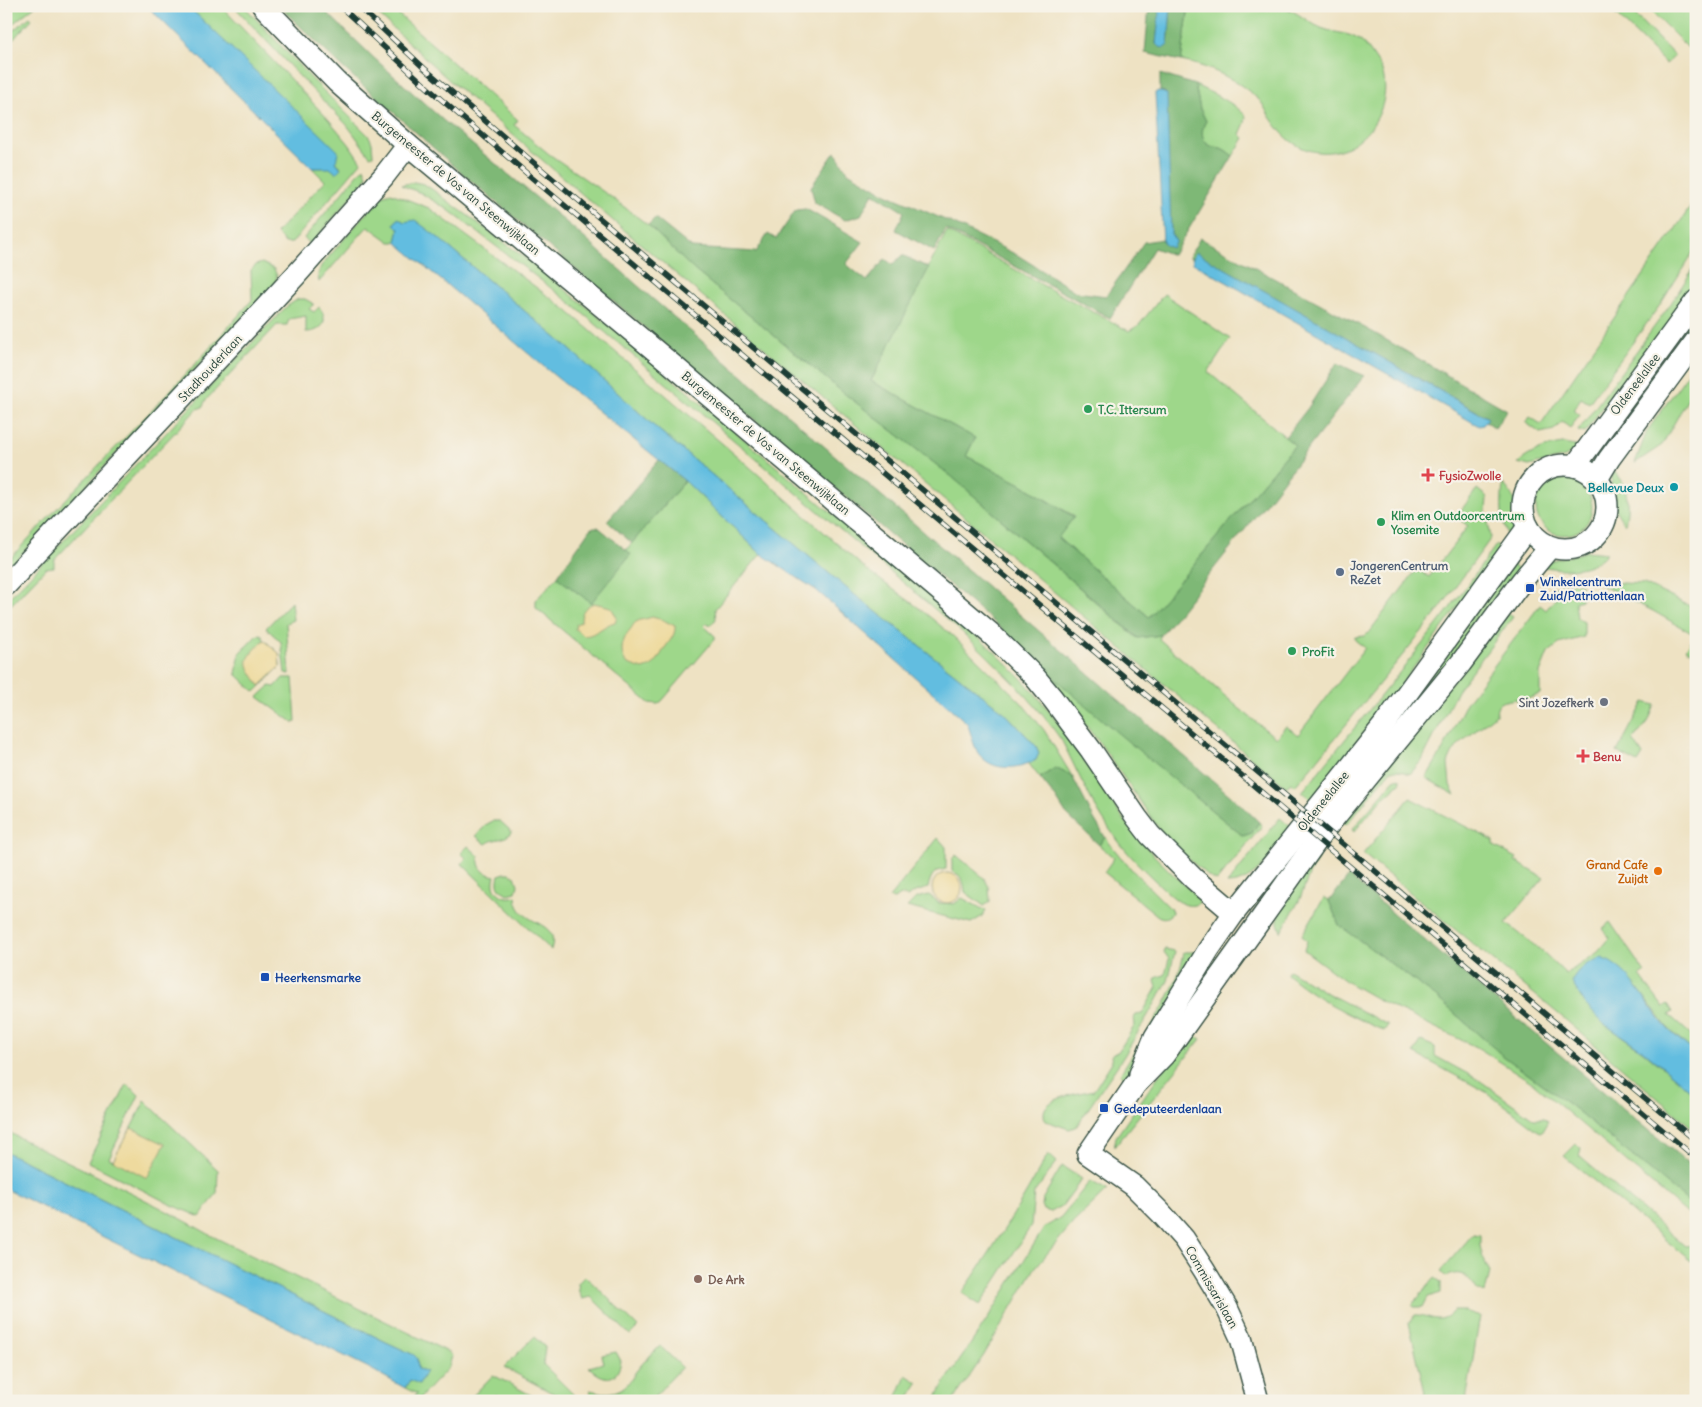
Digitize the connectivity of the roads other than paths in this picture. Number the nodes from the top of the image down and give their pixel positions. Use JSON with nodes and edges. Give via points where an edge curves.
{"nodes":[{"id":1,"x":263,"y":6,"type":"edge"},
{"id":2,"x":408,"y":145,"type":"junction"},
{"id":3,"x":1696,"y":302,"type":"edge"},
{"id":4,"x":1696,"y":341,"type":"edge"},
{"id":5,"x":1574,"y":466,"type":"junction"},
{"id":6,"x":1597,"y":479,"type":"junction"},
{"id":7,"x":1528,"y":527,"type":"junction"},
{"id":8,"x":1550,"y":546,"type":"junction"},
{"id":9,"x":6,"y":585,"type":"edge"},
{"id":10,"x":1234,"y":913,"type":"junction"},
{"id":11,"x":1135,"y":1085,"type":"junction"},
{"id":12,"x":1088,"y":1154,"type":"joint"},
{"id":13,"x":1258,"y":1401,"type":"edge"}],
"edges":[{"from":1,"to":2,"type":"street","name":"Burgemeester de Vos van Steenwijklaan","via":[[337,82]]},
{"from":2,"to":9,"type":"street","name":"Stadhouderlaan","via":[[296,276]]},
{"from":2,"to":10,"type":"street","name":"Burgemeester de Vos van Steenwijklaan","via":[[820,488],[1004,646],[1053,699],[1150,835]]},
{"from":3,"to":5,"type":"street","name":"Oldeneelallee"},
{"from":4,"to":6,"type":"street","name":"Oldeneelallee"},
{"from":5,"to":6,"type":"street"},
{"from":5,"to":7,"type":"street","via":[[1557,466],[1541,473],[1529,486],[1524,499]]},
{"from":6,"to":8,"type":"street","via":[[1607,504],[1602,529],[1578,547],[1561,549]]},
{"from":7,"to":8,"type":"street","via":[[1537,539]]},
{"from":7,"to":10,"type":"street","name":"Oldeneelallee","via":[[1384,725]]},
{"from":8,"to":11,"type":"street","name":"Oldeneelallee","via":[[1461,663],[1325,829],[1164,1055]]},
{"from":10,"to":11,"type":"street","name":"Oldeneelallee","via":[[1155,1037]]},
{"from":11,"to":12,"type":"street","name":"Oldeneelallee"},
{"from":12,"to":13,"type":"street","name":"Commissarislaan","via":[[1134,1186],[1184,1239],[1227,1308],[1241,1338]]}]}
